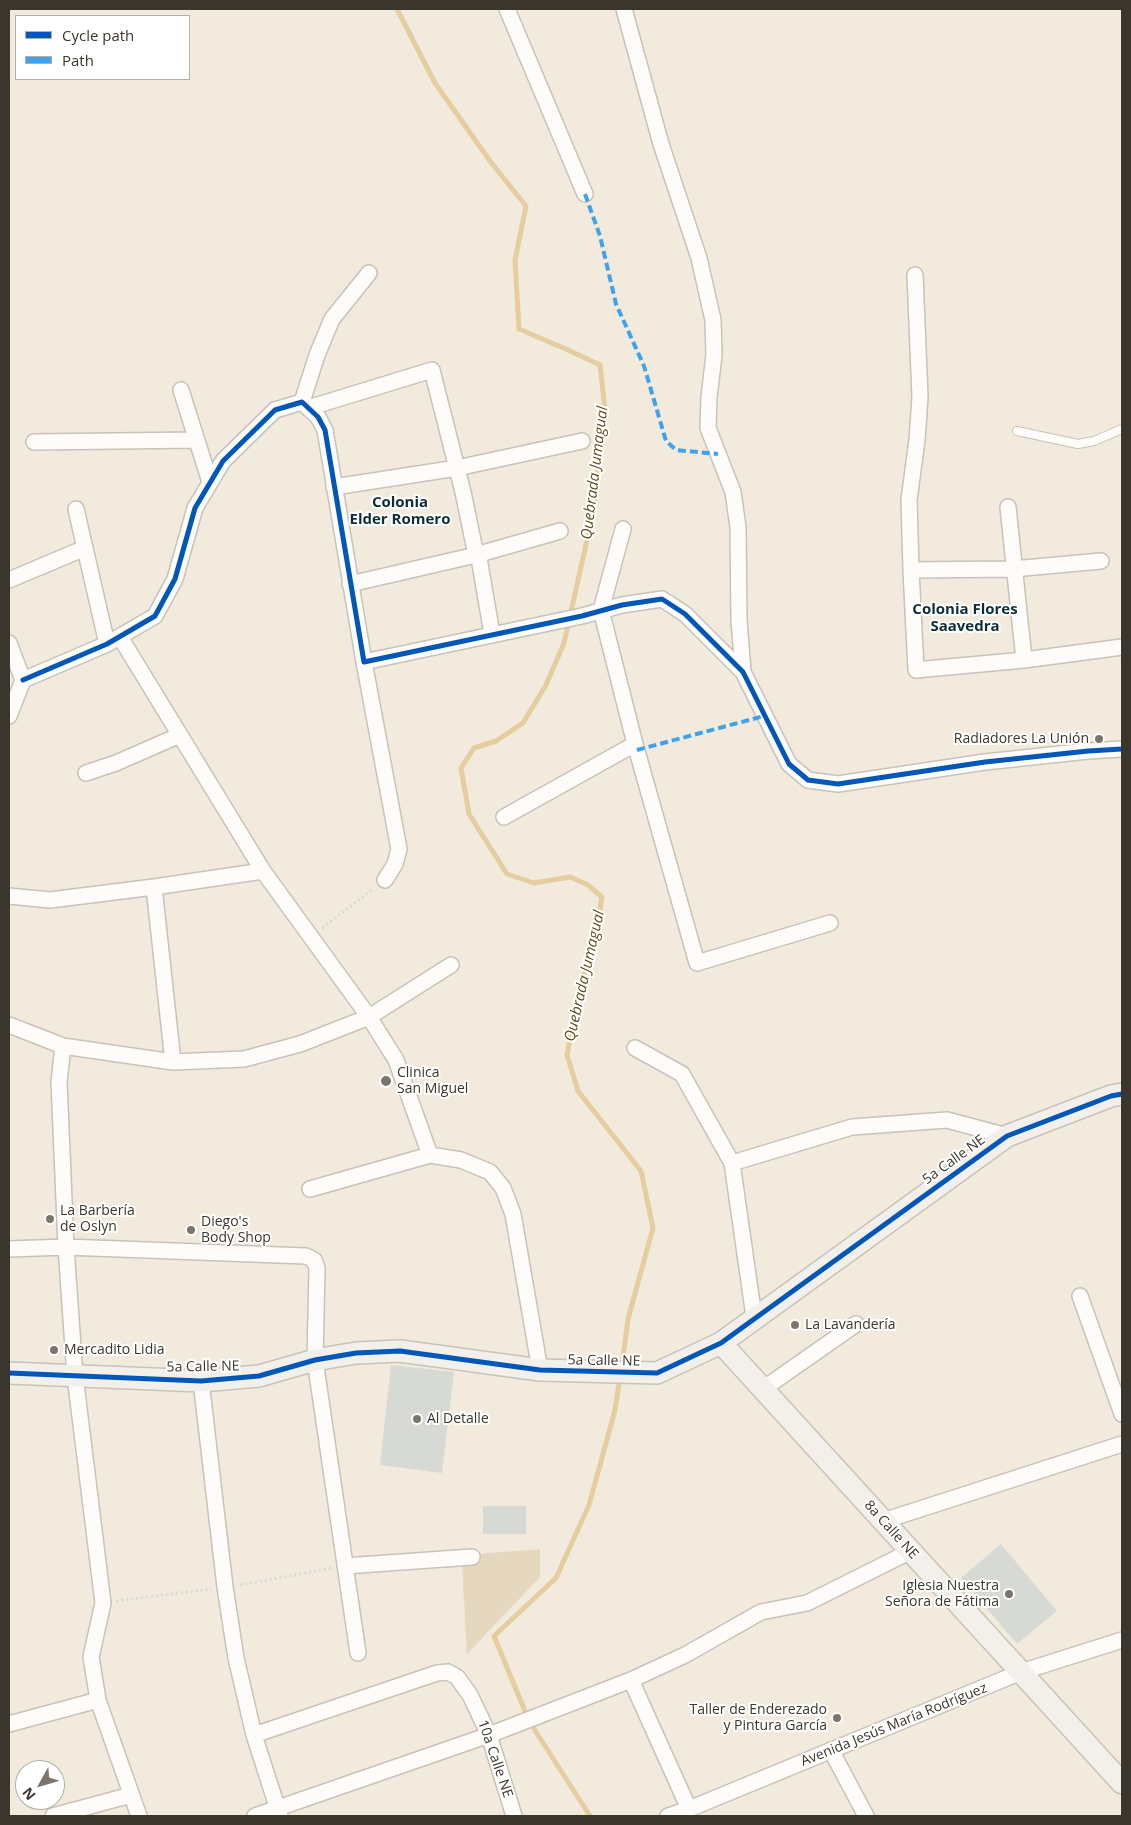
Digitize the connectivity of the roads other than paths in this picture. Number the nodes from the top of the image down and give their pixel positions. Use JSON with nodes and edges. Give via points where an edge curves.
{"nodes":[{"id":1,"x":507,"y":9,"type":"edge"},
{"id":2,"x":624,"y":9,"type":"edge"},
{"id":3,"x":585,"y":194,"type":"dead end"},
{"id":4,"x":370,"y":273,"type":"dead end"},
{"id":5,"x":916,"y":275,"type":"dead end"},
{"id":6,"x":181,"y":390,"type":"dead end"},
{"id":7,"x":305,"y":405,"type":"junction"},
{"id":8,"x":1122,"y":429,"type":"edge"},
{"id":9,"x":1018,"y":431,"type":"dead end"},
{"id":10,"x":197,"y":440,"type":"junction"},
{"id":11,"x":582,"y":441,"type":"dead end"},
{"id":12,"x":34,"y":442,"type":"dead end"},
{"id":13,"x":457,"y":468,"type":"junction"},
{"id":14,"x":210,"y":482,"type":"junction"},
{"id":15,"x":334,"y":487,"type":"junction"},
{"id":16,"x":1008,"y":507,"type":"dead end"},
{"id":17,"x":76,"y":509,"type":"dead end"},
{"id":18,"x":624,"y":529,"type":"dead end"},
{"id":19,"x":560,"y":531,"type":"dead end"},
{"id":20,"x":85,"y":548,"type":"junction"},
{"id":21,"x":476,"y":555,"type":"junction"},
{"id":22,"x":1101,"y":561,"type":"dead end"},
{"id":23,"x":1014,"y":569,"type":"junction"},
{"id":24,"x":911,"y":570,"type":"junction"},
{"id":25,"x":9,"y":580,"type":"edge"},
{"id":26,"x":350,"y":584,"type":"junction"},
{"id":27,"x":601,"y":610,"type":"junction"},
{"id":28,"x":492,"y":634,"type":"junction"},
{"id":29,"x":113,"y":640,"type":"junction"},
{"id":30,"x":9,"y":643,"type":"edge"},
{"id":31,"x":1122,"y":647,"type":"edge"},
{"id":32,"x":1024,"y":660,"type":"junction"},
{"id":33,"x":364,"y":662,"type":"junction"},
{"id":34,"x":743,"y":672,"type":"junction"},
{"id":35,"x":23,"y":680,"type":"junction"},
{"id":36,"x":9,"y":716,"type":"edge"},
{"id":37,"x":180,"y":735,"type":"junction"},
{"id":38,"x":635,"y":744,"type":"junction"},
{"id":39,"x":1122,"y":749,"type":"edge"},
{"id":40,"x":86,"y":773,"type":"dead end"},
{"id":41,"x":504,"y":817,"type":"dead end"},
{"id":42,"x":263,"y":871,"type":"junction"},
{"id":43,"x":386,"y":880,"type":"road end"},
{"id":44,"x":154,"y":888,"type":"junction"},
{"id":45,"x":9,"y":896,"type":"edge"},
{"id":46,"x":830,"y":923,"type":"dead end"},
{"id":47,"x":451,"y":965,"type":"dead end"},
{"id":48,"x":369,"y":1017,"type":"junction"},
{"id":49,"x":9,"y":1026,"type":"edge"},
{"id":50,"x":63,"y":1046,"type":"junction"},
{"id":51,"x":635,"y":1048,"type":"dead end"},
{"id":52,"x":173,"y":1062,"type":"junction"},
{"id":53,"x":1122,"y":1094,"type":"edge"},
{"id":54,"x":1007,"y":1136,"type":"junction"},
{"id":55,"x":430,"y":1155,"type":"junction"},
{"id":56,"x":732,"y":1163,"type":"junction"},
{"id":57,"x":310,"y":1189,"type":"dead end"},
{"id":58,"x":66,"y":1247,"type":"junction"},
{"id":59,"x":9,"y":1250,"type":"edge"},
{"id":60,"x":1080,"y":1296,"type":"dead end"},
{"id":61,"x":754,"y":1317,"type":"junction"},
{"id":62,"x":856,"y":1324,"type":"dead end"},
{"id":63,"x":721,"y":1343,"type":"junction"},
{"id":64,"x":315,"y":1360,"type":"junction"},
{"id":65,"x":540,"y":1370,"type":"junction"},
{"id":66,"x":9,"y":1373,"type":"edge"},
{"id":67,"x":75,"y":1376,"type":"junction"},
{"id":68,"x":201,"y":1381,"type":"junction"},
{"id":69,"x":763,"y":1389,"type":"junction"},
{"id":70,"x":1122,"y":1414,"type":"edge"},
{"id":71,"x":1122,"y":1444,"type":"edge"},
{"id":72,"x":883,"y":1521,"type":"junction"},
{"id":73,"x":911,"y":1551,"type":"junction"},
{"id":74,"x":472,"y":1557,"type":"dead end"},
{"id":75,"x":345,"y":1566,"type":"junction"},
{"id":76,"x":1122,"y":1640,"type":"edge"},
{"id":77,"x":358,"y":1653,"type":"dead end"},
{"id":78,"x":1021,"y":1672,"type":"junction"},
{"id":79,"x":630,"y":1680,"type":"junction"},
{"id":80,"x":98,"y":1700,"type":"junction"},
{"id":81,"x":9,"y":1724,"type":"edge"},
{"id":82,"x":254,"y":1735,"type":"junction"},
{"id":83,"x":489,"y":1735,"type":"junction"},
{"id":84,"x":831,"y":1750,"type":"junction"},
{"id":85,"x":1122,"y":1783,"type":"edge"},
{"id":86,"x":131,"y":1795,"type":"junction"},
{"id":87,"x":689,"y":1809,"type":"junction"},
{"id":88,"x":278,"y":1813,"type":"edge"},
{"id":89,"x":53,"y":1816,"type":"edge"},
{"id":90,"x":139,"y":1816,"type":"edge"},
{"id":91,"x":255,"y":1816,"type":"edge"},
{"id":92,"x":514,"y":1816,"type":"edge"},
{"id":93,"x":668,"y":1816,"type":"edge"},
{"id":94,"x":866,"y":1816,"type":"edge"}],
"edges":[{"from":1,"to":3,"type":"street"},
{"from":2,"to":34,"type":"street","via":[[661,144],[699,258],[712,320],[714,355],[708,428],[733,492],[738,527]]},
{"from":4,"to":7,"type":"street","via":[[332,319],[317,354]]},
{"from":5,"to":24,"type":"street","via":[[920,397],[909,500]]},
{"from":6,"to":10,"type":"street"},
{"from":7,"to":13,"type":"street","via":[[432,370]]},
{"from":7,"to":14,"type":"street","via":[[275,410],[223,461]]},
{"from":7,"to":15,"type":"street","via":[[318,417],[324,430]]},
{"from":8,"to":9,"type":"lane","via":[[1078,444]]},
{"from":10,"to":12,"type":"street"},
{"from":10,"to":14,"type":"street"},
{"from":11,"to":13,"type":"street"},
{"from":13,"to":15,"type":"street"},
{"from":13,"to":21,"type":"street"},
{"from":14,"to":29,"type":"street","via":[[195,508],[175,580],[155,616]]},
{"from":15,"to":26,"type":"street"},
{"from":16,"to":23,"type":"street"},
{"from":17,"to":20,"type":"street"},
{"from":18,"to":27,"type":"street"},
{"from":19,"to":21,"type":"street"},
{"from":20,"to":25,"type":"street"},
{"from":20,"to":29,"type":"street"},
{"from":21,"to":26,"type":"street"},
{"from":21,"to":28,"type":"street"},
{"from":22,"to":23,"type":"street"},
{"from":23,"to":24,"type":"street"},
{"from":23,"to":32,"type":"street"},
{"from":24,"to":32,"type":"street","via":[[916,670]]},
{"from":26,"to":33,"type":"street"},
{"from":27,"to":28,"type":"street"},
{"from":27,"to":34,"type":"street","via":[[662,599],[685,614]]},
{"from":27,"to":38,"type":"street"},
{"from":28,"to":33,"type":"street"},
{"from":29,"to":35,"type":"street"},
{"from":29,"to":37,"type":"street"},
{"from":30,"to":35,"type":"street"},
{"from":31,"to":32,"type":"street"},
{"from":33,"to":43,"type":"street","via":[[399,849]]},
{"from":34,"to":39,"type":"street","via":[[789,764],[808,780],[838,784],[985,762]]},
{"from":35,"to":36,"type":"street"},
{"from":37,"to":40,"type":"street"},
{"from":37,"to":42,"type":"street"},
{"from":38,"to":41,"type":"street"},
{"from":38,"to":46,"type":"street","via":[[697,963]]},
{"from":42,"to":44,"type":"street"},
{"from":42,"to":48,"type":"street"},
{"from":44,"to":45,"type":"street","via":[[50,900]]},
{"from":44,"to":52,"type":"street"},
{"from":47,"to":48,"type":"street"},
{"from":48,"to":52,"type":"street","via":[[300,1044],[244,1058]]},
{"from":48,"to":55,"type":"street","via":[[396,1060]]},
{"from":49,"to":50,"type":"street"},
{"from":50,"to":52,"type":"street"},
{"from":50,"to":58,"type":"street","via":[[59,1082]]},
{"from":51,"to":56,"type":"street","via":[[682,1074]]},
{"from":53,"to":54,"type":"street","name":"5a Calle NE"},
{"from":54,"to":56,"type":"street","via":[[947,1120],[852,1127]]},
{"from":54,"to":61,"type":"street","name":"5a Calle NE"},
{"from":55,"to":57,"type":"street"},
{"from":55,"to":65,"type":"street","via":[[462,1160],[490,1172],[503,1188],[513,1214]]},
{"from":56,"to":61,"type":"street"},
{"from":58,"to":59,"type":"street"},
{"from":58,"to":64,"type":"street","via":[[306,1256],[314,1260],[317,1268]]},
{"from":58,"to":67,"type":"street"},
{"from":60,"to":70,"type":"street"},
{"from":61,"to":63,"type":"street","name":"5a Calle NE"},
{"from":62,"to":69,"type":"street"},
{"from":63,"to":65,"type":"street","name":"5a Calle NE","via":[[657,1373]]},
{"from":63,"to":69,"type":"street","name":"8a Calle NE"},
{"from":64,"to":65,"type":"street","name":"5a Calle NE","via":[[356,1353],[400,1351]]},
{"from":64,"to":68,"type":"street","name":"5a Calle NE","via":[[259,1376]]},
{"from":64,"to":75,"type":"street"},
{"from":66,"to":67,"type":"street","name":"5a Calle NE"},
{"from":67,"to":68,"type":"street","name":"5a Calle NE"},
{"from":67,"to":80,"type":"street","via":[[103,1603],[92,1656]]},
{"from":68,"to":82,"type":"street","via":[[226,1594],[236,1658]]},
{"from":69,"to":72,"type":"street","name":"8a Calle NE"},
{"from":71,"to":72,"type":"street"},
{"from":72,"to":73,"type":"street","name":"8a Calle NE"},
{"from":73,"to":78,"type":"street","name":"8a Calle NE"},
{"from":73,"to":79,"type":"street","via":[[807,1603],[762,1612],[685,1655]]},
{"from":74,"to":75,"type":"street"},
{"from":75,"to":77,"type":"street"},
{"from":76,"to":78,"type":"street","name":"Avenida Jesús María Rodríguez"},
{"from":78,"to":84,"type":"street","name":"Avenida Jesús María Rodríguez"},
{"from":78,"to":85,"type":"street","name":"8a Calle NE"},
{"from":79,"to":83,"type":"street"},
{"from":79,"to":87,"type":"street"},
{"from":80,"to":81,"type":"street"},
{"from":80,"to":86,"type":"street"},
{"from":82,"to":83,"type":"street","name":"10a Calle NE","via":[[448,1672],[457,1677],[470,1695]]},
{"from":82,"to":88,"type":"street"},
{"from":83,"to":88,"type":"street"},
{"from":83,"to":92,"type":"street","name":"10a Calle NE"},
{"from":84,"to":87,"type":"street","name":"Avenida Jesús María Rodríguez"},
{"from":84,"to":94,"type":"street"},
{"from":86,"to":89,"type":"street"},
{"from":86,"to":90,"type":"street"},
{"from":87,"to":93,"type":"street","name":"Avenida Jesús María Rodríguez"},
{"from":88,"to":91,"type":"street"}]}
